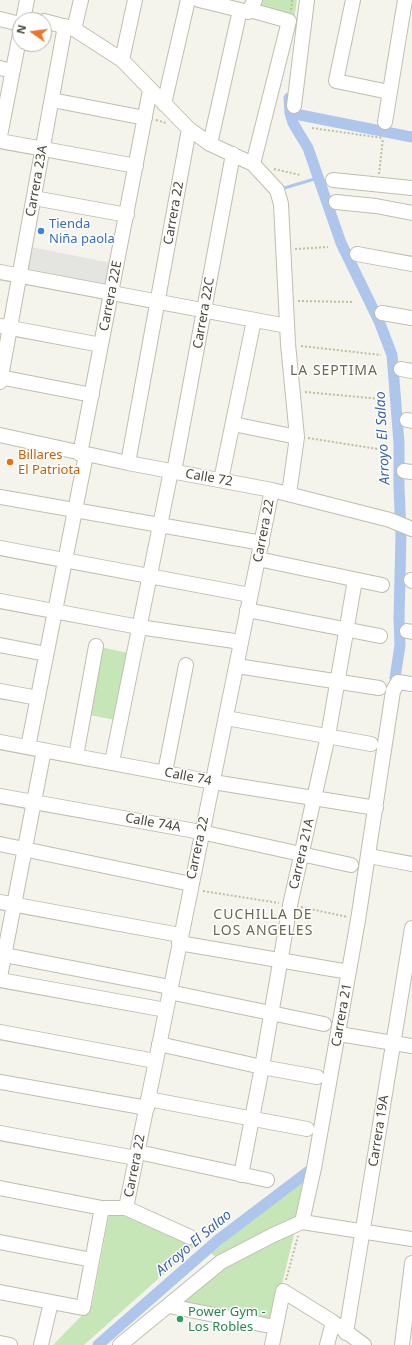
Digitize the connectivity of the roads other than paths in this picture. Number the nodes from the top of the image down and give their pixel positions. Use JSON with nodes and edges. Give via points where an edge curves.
{"nodes":[{"id":1,"x":27,"y":0,"type":"edge"},
{"id":2,"x":81,"y":0,"type":"edge"},
{"id":3,"x":136,"y":0,"type":"edge"},
{"id":4,"x":188,"y":0,"type":"edge"},
{"id":5,"x":199,"y":0,"type":"edge"},
{"id":6,"x":308,"y":0,"type":"edge"},
{"id":7,"x":352,"y":0,"type":"edge"},
{"id":8,"x":405,"y":0,"type":"edge"},
{"id":9,"x":248,"y":8,"type":"edge"},
{"id":10,"x":24,"y":12,"type":"edge"},
{"id":11,"x":0,"y":19,"type":"edge"},
{"id":12,"x":12,"y":20,"type":"edge"},
{"id":13,"x":52,"y":23,"type":"edge"},
{"id":14,"x":69,"y":27,"type":"junction"},
{"id":15,"x":13,"y":52,"type":"edge"},
{"id":16,"x":122,"y":60,"type":"junction"},
{"id":17,"x":6,"y":70,"type":"edge"},
{"id":18,"x":150,"y":90,"type":"junction"},
{"id":19,"x":389,"y":92,"type":"junction"},
{"id":20,"x":52,"y":100,"type":"junction"},
{"id":21,"x":164,"y":104,"type":"junction"},
{"id":22,"x":294,"y":106,"type":"dead end"},
{"id":23,"x":2,"y":118,"type":"edge"},
{"id":24,"x":145,"y":118,"type":"junction"},
{"id":25,"x":385,"y":122,"type":"dead end"},
{"id":26,"x":189,"y":129,"type":"junction"},
{"id":27,"x":0,"y":136,"type":"edge"},
{"id":28,"x":0,"y":141,"type":"edge"},
{"id":29,"x":210,"y":144,"type":"junction"},
{"id":30,"x":43,"y":149,"type":"junction"},
{"id":31,"x":233,"y":154,"type":"junction"},
{"id":32,"x":253,"y":164,"type":"junction"},
{"id":33,"x":136,"y":166,"type":"junction"},
{"id":34,"x":334,"y":180,"type":"dead end"},
{"id":35,"x":412,"y":188,"type":"edge"},
{"id":36,"x":34,"y":198,"type":"junction"},
{"id":37,"x":336,"y":202,"type":"dead end"},
{"id":38,"x":412,"y":213,"type":"edge"},
{"id":39,"x":126,"y":215,"type":"junction"},
{"id":40,"x":357,"y":254,"type":"dead end"},
{"id":41,"x":412,"y":264,"type":"edge"},
{"id":42,"x":0,"y":272,"type":"edge"},
{"id":43,"x":20,"y":276,"type":"junction"},
{"id":44,"x":111,"y":293,"type":"junction"},
{"id":45,"x":158,"y":302,"type":"junction"},
{"id":46,"x":204,"y":310,"type":"junction"},
{"id":47,"x":382,"y":313,"type":"dead end"},
{"id":48,"x":412,"y":318,"type":"edge"},
{"id":49,"x":254,"y":320,"type":"junction"},
{"id":50,"x":287,"y":326,"type":"junction"},
{"id":51,"x":5,"y":327,"type":"edge"},
{"id":52,"x":101,"y":345,"type":"junction"},
{"id":53,"x":0,"y":379,"type":"edge"},
{"id":54,"x":92,"y":395,"type":"junction"},
{"id":55,"x":233,"y":424,"type":"junction"},
{"id":56,"x":1,"y":437,"type":"edge"},
{"id":57,"x":297,"y":437,"type":"junction"},
{"id":58,"x":83,"y":454,"type":"junction"},
{"id":59,"x":128,"y":463,"type":"junction"},
{"id":60,"x":173,"y":472,"type":"junction"},
{"id":61,"x":221,"y":480,"type":"junction"},
{"id":62,"x":272,"y":490,"type":"junction"},
{"id":63,"x":289,"y":494,"type":"junction"},
{"id":64,"x":0,"y":496,"type":"edge"},
{"id":65,"x":75,"y":510,"type":"junction"},
{"id":66,"x":160,"y":526,"type":"junction"},
{"id":67,"x":410,"y":529,"type":"edge"},
{"id":68,"x":262,"y":543,"type":"junction"},
{"id":69,"x":0,"y":548,"type":"edge"},
{"id":70,"x":258,"y":559,"type":"junction"},
{"id":71,"x":65,"y":561,"type":"junction"},
{"id":72,"x":149,"y":577,"type":"junction"},
{"id":73,"x":355,"y":580,"type":"junction"},
{"id":74,"x":382,"y":585,"type":"dead end"},
{"id":75,"x":250,"y":595,"type":"junction"},
{"id":76,"x":0,"y":601,"type":"edge"},
{"id":77,"x":247,"y":610,"type":"junction"},
{"id":78,"x":55,"y":611,"type":"junction"},
{"id":79,"x":139,"y":627,"type":"junction"},
{"id":80,"x":345,"y":630,"type":"junction"},
{"id":81,"x":380,"y":636,"type":"dead end"},
{"id":82,"x":241,"y":642,"type":"junction"},
{"id":83,"x":0,"y":645,"type":"edge"},
{"id":84,"x":96,"y":646,"type":"dead end"},
{"id":85,"x":46,"y":654,"type":"junction"},
{"id":86,"x":186,"y":665,"type":"dead end"},
{"id":87,"x":237,"y":666,"type":"junction"},
{"id":88,"x":337,"y":680,"type":"junction"},
{"id":89,"x":412,"y":684,"type":"edge"},
{"id":90,"x":379,"y":688,"type":"dead end"},
{"id":91,"x":0,"y":691,"type":"edge"},
{"id":92,"x":38,"y":698,"type":"junction"},
{"id":93,"x":226,"y":718,"type":"junction"},
{"id":94,"x":328,"y":736,"type":"junction"},
{"id":95,"x":0,"y":742,"type":"edge"},
{"id":96,"x":371,"y":744,"type":"dead end"},
{"id":97,"x":28,"y":747,"type":"junction"},
{"id":98,"x":44,"y":750,"type":"junction"},
{"id":99,"x":76,"y":756,"type":"junction"},
{"id":100,"x":112,"y":762,"type":"junction"},
{"id":101,"x":165,"y":772,"type":"junction"},
{"id":102,"x":213,"y":782,"type":"junction"},
{"id":103,"x":0,"y":796,"type":"edge"},
{"id":104,"x":315,"y":798,"type":"junction"},
{"id":105,"x":34,"y":803,"type":"junction"},
{"id":106,"x":376,"y":808,"type":"junction"},
{"id":107,"x":201,"y":832,"type":"junction"},
{"id":108,"x":0,"y":844,"type":"edge"},
{"id":109,"x":26,"y":849,"type":"junction"},
{"id":110,"x":301,"y":854,"type":"junction"},
{"id":111,"x":369,"y":856,"type":"junction"},
{"id":112,"x":412,"y":864,"type":"edge"},
{"id":113,"x":351,"y":865,"type":"dead end"},
{"id":114,"x":190,"y":886,"type":"junction"},
{"id":115,"x":0,"y":902,"type":"edge"},
{"id":116,"x":14,"y":904,"type":"junction"},
{"id":117,"x":412,"y":928,"type":"edge"},
{"id":118,"x":180,"y":939,"type":"junction"},
{"id":119,"x":2,"y":955,"type":"edge"},
{"id":120,"x":280,"y":961,"type":"junction"},
{"id":121,"x":349,"y":972,"type":"junction"},
{"id":122,"x":0,"y":976,"type":"edge"},
{"id":123,"x":0,"y":980,"type":"edge"},
{"id":124,"x":170,"y":989,"type":"junction"},
{"id":125,"x":166,"y":1010,"type":"junction"},
{"id":126,"x":271,"y":1013,"type":"junction"},
{"id":127,"x":324,"y":1024,"type":"dead end"},
{"id":128,"x":0,"y":1032,"type":"edge"},
{"id":129,"x":339,"y":1034,"type":"junction"},
{"id":130,"x":394,"y":1042,"type":"junction"},
{"id":131,"x":159,"y":1044,"type":"junction"},
{"id":132,"x":412,"y":1046,"type":"edge"},
{"id":133,"x":155,"y":1061,"type":"junction"},
{"id":134,"x":262,"y":1067,"type":"junction"},
{"id":135,"x":317,"y":1077,"type":"dead end"},
{"id":136,"x":0,"y":1082,"type":"edge"},
{"id":137,"x":147,"y":1104,"type":"junction"},
{"id":138,"x":252,"y":1119,"type":"junction"},
{"id":139,"x":307,"y":1129,"type":"dead end"},
{"id":140,"x":0,"y":1133,"type":"edge"},
{"id":141,"x":137,"y":1155,"type":"junction"},
{"id":142,"x":241,"y":1175,"type":"junction"},
{"id":143,"x":267,"y":1180,"type":"dead end"},
{"id":144,"x":0,"y":1188,"type":"edge"},
{"id":145,"x":102,"y":1208,"type":"junction"},
{"id":146,"x":126,"y":1208,"type":"junction"},
{"id":147,"x":302,"y":1222,"type":"junction"},
{"id":148,"x":362,"y":1230,"type":"junction"},
{"id":149,"x":190,"y":1237,"type":"dead end"},
{"id":150,"x":412,"y":1239,"type":"edge"},
{"id":151,"x":0,"y":1242,"type":"edge"},
{"id":152,"x":92,"y":1260,"type":"junction"},
{"id":153,"x":412,"y":1263,"type":"edge"},
{"id":154,"x":0,"y":1292,"type":"edge"},
{"id":155,"x":51,"y":1302,"type":"junction"},
{"id":156,"x":169,"y":1306,"type":"junction"},
{"id":157,"x":332,"y":1322,"type":"junction"},
{"id":158,"x":275,"y":1328,"type":"junction"},
{"id":159,"x":346,"y":1333,"type":"junction"},
{"id":160,"x":0,"y":1343,"type":"edge"},
{"id":161,"x":10,"y":1345,"type":"edge"},
{"id":162,"x":41,"y":1345,"type":"edge"},
{"id":163,"x":120,"y":1345,"type":"edge"},
{"id":164,"x":272,"y":1345,"type":"edge"},
{"id":165,"x":327,"y":1345,"type":"edge"},
{"id":166,"x":364,"y":1345,"type":"edge"},
{"id":167,"x":402,"y":1345,"type":"edge"}],
"edges":[{"from":1,"to":10,"type":"street"},
{"from":2,"to":14,"type":"street","name":"Carrera 23A"},
{"from":3,"to":16,"type":"street"},
{"from":4,"to":21,"type":"street"},
{"from":5,"to":9,"type":"street"},
{"from":6,"to":22,"type":"street"},
{"from":7,"to":19,"type":"street","via":[[336,81]]},
{"from":8,"to":19,"type":"street"},
{"from":9,"to":29,"type":"street"},
{"from":9,"to":32,"type":"street","via":[[289,21]]},
{"from":11,"to":12,"type":"street"},
{"from":13,"to":14,"type":"street"},
{"from":14,"to":16,"type":"street"},
{"from":14,"to":20,"type":"street","name":"Carrera 23A"},
{"from":15,"to":17,"type":"street"},
{"from":16,"to":18,"type":"street"},
{"from":17,"to":23,"type":"street"},
{"from":18,"to":21,"type":"street"},
{"from":18,"to":24,"type":"street","name":"Carrera 22E"},
{"from":19,"to":25,"type":"street"},
{"from":20,"to":24,"type":"street"},
{"from":20,"to":30,"type":"street","name":"Carrera 23A"},
{"from":21,"to":26,"type":"street"},
{"from":23,"to":27,"type":"street"},
{"from":24,"to":33,"type":"street","name":"Carrera 22E"},
{"from":26,"to":29,"type":"street"},
{"from":26,"to":45,"type":"street","name":"Carrera 22"},
{"from":28,"to":30,"type":"street"},
{"from":29,"to":31,"type":"street"},
{"from":30,"to":33,"type":"street"},
{"from":30,"to":36,"type":"street","name":"Carrera 23A"},
{"from":31,"to":32,"type":"street"},
{"from":31,"to":46,"type":"street","name":"Carrera 22C"},
{"from":32,"to":50,"type":"street","name":"Carrera 22","via":[[277,190],[280,204]]},
{"from":33,"to":39,"type":"street","name":"Carrera 22E"},
{"from":34,"to":35,"type":"street"},
{"from":36,"to":39,"type":"street"},
{"from":36,"to":43,"type":"street","name":"Carrera 23A"},
{"from":37,"to":38,"type":"street"},
{"from":39,"to":44,"type":"street","name":"Carrera 22E"},
{"from":40,"to":41,"type":"street"},
{"from":42,"to":43,"type":"street"},
{"from":43,"to":44,"type":"street"},
{"from":43,"to":51,"type":"street","name":"Carrera 23A"},
{"from":44,"to":45,"type":"street"},
{"from":44,"to":52,"type":"street","name":"Carrera 22E"},
{"from":45,"to":46,"type":"street"},
{"from":45,"to":59,"type":"street","name":"Carrera 22"},
{"from":46,"to":49,"type":"street"},
{"from":46,"to":60,"type":"street","name":"Carrera 22C"},
{"from":47,"to":48,"type":"street"},
{"from":49,"to":50,"type":"street"},
{"from":49,"to":55,"type":"street"},
{"from":50,"to":57,"type":"street","name":"Carrera 22"},
{"from":51,"to":52,"type":"street"},
{"from":51,"to":53,"type":"street","name":"Carrera 23A"},
{"from":52,"to":54,"type":"street","name":"Carrera 22E"},
{"from":53,"to":54,"type":"street"},
{"from":54,"to":58,"type":"street","name":"Carrera 22E"},
{"from":55,"to":57,"type":"street"},
{"from":55,"to":61,"type":"street"},
{"from":56,"to":58,"type":"street","name":"Calle 72"},
{"from":57,"to":63,"type":"street","name":"Carrera 22"},
{"from":58,"to":59,"type":"street","name":"Calle 72"},
{"from":58,"to":65,"type":"street","name":"Carrera 22E"},
{"from":59,"to":60,"type":"street","name":"Calle 72"},
{"from":60,"to":61,"type":"street","name":"Calle 72"},
{"from":60,"to":66,"type":"street"},
{"from":61,"to":62,"type":"street","name":"Calle 72"},
{"from":62,"to":63,"type":"street","name":"Calle 72"},
{"from":62,"to":68,"type":"street","name":"Carrera 22"},
{"from":63,"to":67,"type":"street","name":"Calle 72","via":[[390,520]]},
{"from":64,"to":65,"type":"street"},
{"from":65,"to":66,"type":"street"},
{"from":65,"to":71,"type":"street","name":"Carrera 22E"},
{"from":66,"to":68,"type":"street"},
{"from":66,"to":72,"type":"street"},
{"from":68,"to":70,"type":"street","name":"Carrera 22"},
{"from":69,"to":71,"type":"street"},
{"from":70,"to":73,"type":"street"},
{"from":70,"to":75,"type":"street","name":"Carrera 22"},
{"from":71,"to":72,"type":"street"},
{"from":71,"to":78,"type":"street","name":"Carrera 22E"},
{"from":72,"to":75,"type":"street"},
{"from":72,"to":79,"type":"street"},
{"from":73,"to":74,"type":"street"},
{"from":73,"to":80,"type":"street","name":"Carrera 21A"},
{"from":75,"to":77,"type":"street","name":"Carrera 22"},
{"from":76,"to":78,"type":"street"},
{"from":77,"to":80,"type":"street"},
{"from":77,"to":82,"type":"street","name":"Carrera 22"},
{"from":78,"to":79,"type":"street"},
{"from":78,"to":85,"type":"street","name":"Carrera 22E"},
{"from":79,"to":82,"type":"street"},
{"from":79,"to":100,"type":"street"},
{"from":80,"to":81,"type":"street"},
{"from":80,"to":88,"type":"street","name":"Carrera 21A"},
{"from":82,"to":87,"type":"street","name":"Carrera 22"},
{"from":83,"to":85,"type":"street"},
{"from":84,"to":99,"type":"street"},
{"from":85,"to":92,"type":"street","name":"Carrera 22E"},
{"from":86,"to":101,"type":"street"},
{"from":87,"to":88,"type":"street"},
{"from":87,"to":93,"type":"street","name":"Carrera 22"},
{"from":88,"to":90,"type":"street"},
{"from":88,"to":94,"type":"street","name":"Carrera 21A"},
{"from":89,"to":106,"type":"street","name":"Carrera 21","via":[[398,682],[393,691]]},
{"from":91,"to":92,"type":"street"},
{"from":92,"to":97,"type":"street","name":"Carrera 22E"},
{"from":93,"to":94,"type":"street"},
{"from":93,"to":102,"type":"street","name":"Carrera 22"},
{"from":94,"to":96,"type":"street"},
{"from":94,"to":104,"type":"street","name":"Carrera 21A"},
{"from":95,"to":97,"type":"street","name":"Calle 74"},
{"from":97,"to":98,"type":"street","name":"Calle 74"},
{"from":98,"to":99,"type":"street","name":"Calle 74"},
{"from":98,"to":105,"type":"street"},
{"from":99,"to":100,"type":"street","name":"Calle 74"},
{"from":100,"to":101,"type":"street","name":"Calle 74"},
{"from":101,"to":102,"type":"street","name":"Calle 74"},
{"from":102,"to":104,"type":"street","name":"Calle 74"},
{"from":102,"to":107,"type":"street","name":"Carrera 22"},
{"from":103,"to":105,"type":"street","name":"Calle 74A"},
{"from":104,"to":106,"type":"street","name":"Calle 74"},
{"from":104,"to":110,"type":"street","name":"Carrera 21A"},
{"from":105,"to":107,"type":"street","name":"Calle 74A"},
{"from":105,"to":109,"type":"street"},
{"from":106,"to":111,"type":"street","name":"Carrera 21"},
{"from":107,"to":110,"type":"street","name":"Calle 74A"},
{"from":107,"to":114,"type":"street","name":"Carrera 22"},
{"from":108,"to":109,"type":"street"},
{"from":109,"to":114,"type":"street"},
{"from":109,"to":116,"type":"street"},
{"from":110,"to":113,"type":"street","name":"Calle 74A"},
{"from":110,"to":120,"type":"street","name":"Carrera 21A"},
{"from":111,"to":112,"type":"street"},
{"from":111,"to":121,"type":"street","name":"Carrera 21"},
{"from":114,"to":118,"type":"street","name":"Carrera 22"},
{"from":115,"to":116,"type":"street"},
{"from":116,"to":118,"type":"street"},
{"from":116,"to":119,"type":"street"},
{"from":117,"to":130,"type":"street","name":"Carrera 19A"},
{"from":118,"to":120,"type":"street"},
{"from":118,"to":124,"type":"street","name":"Carrera 22"},
{"from":119,"to":122,"type":"street"},
{"from":119,"to":124,"type":"street"},
{"from":120,"to":121,"type":"street"},
{"from":120,"to":126,"type":"street","name":"Carrera 21A"},
{"from":121,"to":129,"type":"street","name":"Carrera 21"},
{"from":123,"to":125,"type":"street"},
{"from":124,"to":125,"type":"street","name":"Carrera 22"},
{"from":124,"to":126,"type":"street"},
{"from":125,"to":131,"type":"street","name":"Carrera 22"},
{"from":126,"to":127,"type":"street"},
{"from":126,"to":134,"type":"street","name":"Carrera 21A"},
{"from":128,"to":133,"type":"street"},
{"from":129,"to":130,"type":"street"},
{"from":129,"to":147,"type":"street","name":"Carrera 21"},
{"from":130,"to":132,"type":"street"},
{"from":130,"to":148,"type":"street","name":"Carrera 19A"},
{"from":131,"to":133,"type":"street","name":"Carrera 22"},
{"from":131,"to":134,"type":"street"},
{"from":133,"to":137,"type":"street","name":"Carrera 22"},
{"from":134,"to":135,"type":"street"},
{"from":134,"to":138,"type":"street","name":"Carrera 21A"},
{"from":136,"to":137,"type":"street"},
{"from":137,"to":138,"type":"street"},
{"from":137,"to":141,"type":"street","name":"Carrera 22"},
{"from":138,"to":139,"type":"street"},
{"from":138,"to":142,"type":"street","name":"Carrera 21A"},
{"from":140,"to":141,"type":"street"},
{"from":141,"to":142,"type":"street"},
{"from":141,"to":146,"type":"street","name":"Carrera 22"},
{"from":142,"to":143,"type":"street"},
{"from":144,"to":145,"type":"street"},
{"from":145,"to":146,"type":"street"},
{"from":145,"to":152,"type":"street"},
{"from":146,"to":149,"type":"street"},
{"from":147,"to":148,"type":"street"},
{"from":147,"to":156,"type":"street","via":[[221,1262]]},
{"from":148,"to":150,"type":"street"},
{"from":148,"to":159,"type":"street","name":"Carrera 19A"},
{"from":151,"to":152,"type":"street"},
{"from":152,"to":155,"type":"street","via":[[83,1308]]},
{"from":153,"to":167,"type":"street"},
{"from":154,"to":155,"type":"street"},
{"from":155,"to":162,"type":"street"},
{"from":156,"to":158,"type":"street"},
{"from":156,"to":163,"type":"street"},
{"from":157,"to":158,"type":"street","via":[[283,1291]]},
{"from":157,"to":159,"type":"street"},
{"from":157,"to":165,"type":"street"},
{"from":158,"to":164,"type":"street"},
{"from":159,"to":166,"type":"street"},
{"from":160,"to":161,"type":"street"}]}
